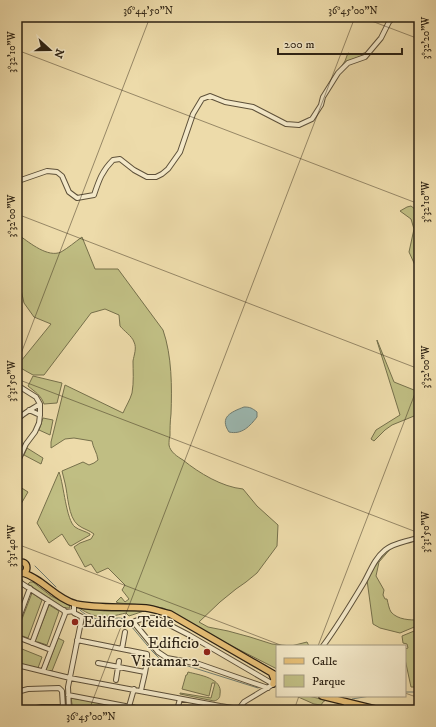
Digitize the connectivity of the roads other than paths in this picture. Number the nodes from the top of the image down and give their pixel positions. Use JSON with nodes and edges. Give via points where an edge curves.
{"nodes":[{"id":1,"x":394,"y":17,"type":"edge"},
{"id":2,"x":17,"y":178,"type":"edge"},
{"id":3,"x":17,"y":385,"type":"edge"},
{"id":4,"x":40,"y":404,"type":"junction"},
{"id":5,"x":29,"y":410,"type":"junction"},
{"id":6,"x":40,"y":415,"type":"junction"},
{"id":7,"x":18,"y":417,"type":"edge"},
{"id":8,"x":17,"y":463,"type":"edge"},
{"id":9,"x":419,"y":538,"type":"edge"},
{"id":10,"x":18,"y":563,"type":"edge"},
{"id":11,"x":27,"y":567,"type":"junction"},
{"id":12,"x":19,"y":572,"type":"edge"},
{"id":13,"x":32,"y":576,"type":"junction"},
{"id":14,"x":30,"y":588,"type":"junction"},
{"id":15,"x":48,"y":600,"type":"junction"},
{"id":16,"x":74,"y":604,"type":"junction"},
{"id":17,"x":63,"y":610,"type":"junction"},
{"id":18,"x":156,"y":610,"type":"junction"},
{"id":19,"x":74,"y":611,"type":"junction"},
{"id":20,"x":154,"y":617,"type":"junction"},
{"id":21,"x":17,"y":623,"type":"edge"},
{"id":22,"x":125,"y":632,"type":"dead end"},
{"id":23,"x":17,"y":637,"type":"edge"},
{"id":24,"x":77,"y":640,"type":"junction"},
{"id":25,"x":32,"y":642,"type":"junction"},
{"id":26,"x":324,"y":645,"type":"edge"},
{"id":27,"x":122,"y":649,"type":"junction"},
{"id":28,"x":51,"y":650,"type":"junction"},
{"id":29,"x":120,"y":661,"type":"dead end"},
{"id":30,"x":98,"y":663,"type":"dead end"},
{"id":31,"x":17,"y":665,"type":"edge"},
{"id":32,"x":118,"y":667,"type":"junction"},
{"id":33,"x":43,"y":671,"type":"junction"},
{"id":34,"x":145,"y":672,"type":"junction"},
{"id":35,"x":274,"y":675,"type":"edge"},
{"id":36,"x":70,"y":678,"type":"junction"},
{"id":37,"x":116,"y":680,"type":"dead end"},
{"id":38,"x":273,"y":685,"type":"edge"},
{"id":39,"x":134,"y":689,"type":"junction"},
{"id":40,"x":141,"y":691,"type":"junction"},
{"id":41,"x":17,"y":692,"type":"edge"},
{"id":42,"x":68,"y":695,"type":"junction"},
{"id":43,"x":326,"y":697,"type":"edge"},
{"id":44,"x":180,"y":699,"type":"junction"},
{"id":45,"x":350,"y":703,"type":"junction"},
{"id":46,"x":64,"y":707,"type":"junction"},
{"id":47,"x":129,"y":708,"type":"edge"},
{"id":48,"x":69,"y":709,"type":"edge"},
{"id":49,"x":343,"y":709,"type":"edge"},
{"id":50,"x":26,"y":710,"type":"edge"},
{"id":51,"x":146,"y":710,"type":"edge"},
{"id":52,"x":178,"y":710,"type":"edge"},
{"id":53,"x":238,"y":710,"type":"edge"},
{"id":54,"x":264,"y":710,"type":"edge"},
{"id":55,"x":267,"y":710,"type":"edge"},
{"id":56,"x":336,"y":710,"type":"edge"},
{"id":57,"x":379,"y":710,"type":"edge"}],
"edges":[{"from":1,"to":2,"type":"street","via":[[381,38],[364,57],[348,62],[338,73],[312,119],[299,125],[286,124],[253,107],[225,102],[210,96],[202,99],[193,114],[180,152],[168,169],[156,177],[147,177],[120,159],[113,160],[105,168],[94,195],[77,198],[57,172],[47,171],[21,180]]},
{"from":3,"to":4,"type":"street","via":[[36,397]]},
{"from":4,"to":5,"type":"street"},
{"from":4,"to":6,"type":"street"},
{"from":5,"to":6,"type":"street"},
{"from":5,"to":7,"type":"street"},
{"from":6,"to":8,"type":"street","via":[[39,423]]},
{"from":9,"to":26,"type":"street","via":[[400,542],[378,556]]},
{"from":10,"to":11,"type":"main road","via":[[24,563]]},
{"from":11,"to":12,"type":"main road","via":[[27,570]]},
{"from":11,"to":13,"type":"main road"},
{"from":12,"to":13,"type":"main road"},
{"from":12,"to":14,"type":"street","via":[[21,582]]},
{"from":13,"to":16,"type":"main road"},
{"from":14,"to":15,"type":"street"},
{"from":14,"to":21,"type":"street"},
{"from":15,"to":17,"type":"street"},
{"from":15,"to":25,"type":"street"},
{"from":16,"to":18,"type":"main road"},
{"from":16,"to":19,"type":"street"},
{"from":17,"to":19,"type":"street"},
{"from":17,"to":28,"type":"street","via":[[64,614]]},
{"from":18,"to":20,"type":"street"},
{"from":18,"to":35,"type":"main road","via":[[170,614]]},
{"from":19,"to":24,"type":"street","via":[[82,617]]},
{"from":20,"to":38,"type":"street"},
{"from":20,"to":38,"type":"street","via":[[135,621],[135,624],[163,656]]},
{"from":22,"to":27,"type":"street"},
{"from":23,"to":25,"type":"street"},
{"from":24,"to":27,"type":"street"},
{"from":24,"to":36,"type":"street"},
{"from":25,"to":28,"type":"street"},
{"from":27,"to":34,"type":"street","via":[[147,654]]},
{"from":28,"to":33,"type":"street"},
{"from":29,"to":32,"type":"street"},
{"from":30,"to":32,"type":"street"},
{"from":31,"to":33,"type":"street"},
{"from":32,"to":34,"type":"street"},
{"from":32,"to":37,"type":"street"},
{"from":33,"to":36,"type":"street"},
{"from":34,"to":40,"type":"street"},
{"from":35,"to":38,"type":"main road"},
{"from":36,"to":39,"type":"street"},
{"from":36,"to":42,"type":"street"},
{"from":38,"to":53,"type":"street","via":[[244,702]]},
{"from":39,"to":40,"type":"street"},
{"from":39,"to":47,"type":"street"},
{"from":40,"to":44,"type":"street"},
{"from":41,"to":46,"type":"street","via":[[59,688],[62,691]]},
{"from":42,"to":47,"type":"street"},
{"from":42,"to":48,"type":"street"},
{"from":43,"to":45,"type":"main road"},
{"from":44,"to":52,"type":"street"},
{"from":44,"to":53,"type":"street"},
{"from":45,"to":49,"type":"street"},
{"from":45,"to":57,"type":"main road"},
{"from":46,"to":48,"type":"street"},
{"from":46,"to":50,"type":"street"},
{"from":47,"to":51,"type":"street"},
{"from":49,"to":56,"type":"street"},
{"from":53,"to":54,"type":"street"},
{"from":54,"to":55,"type":"street"}]}
